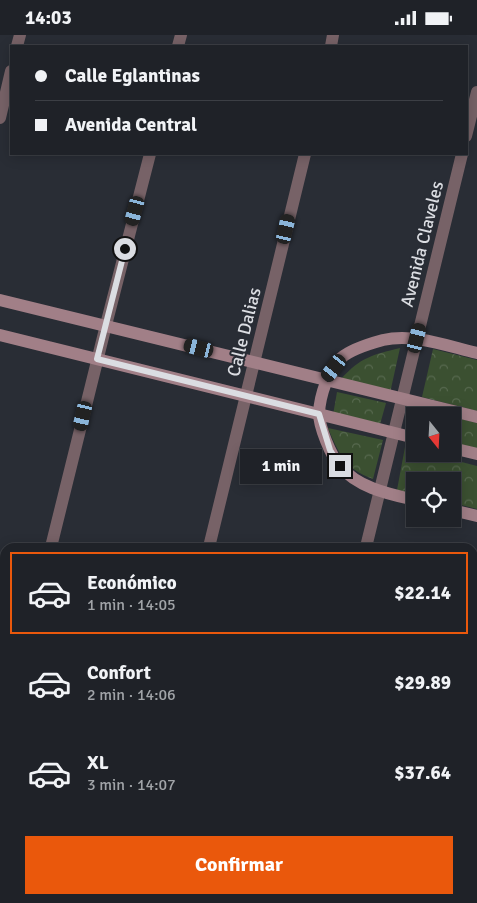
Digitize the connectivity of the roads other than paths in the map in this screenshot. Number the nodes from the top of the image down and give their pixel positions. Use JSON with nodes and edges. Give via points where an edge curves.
{"nodes":[{"id":1,"x":10,"y":75,"type":"edge"},
{"id":2,"x":477,"y":92,"type":"edge"},
{"id":3,"x":0,"y":118,"type":"edge"},
{"id":4,"x":468,"y":128,"type":"edge"},
{"id":5,"x":150,"y":155,"type":"edge"},
{"id":6,"x":305,"y":155,"type":"edge"},
{"id":7,"x":462,"y":155,"type":"edge"},
{"id":8,"x":0,"y":300,"type":"edge"},
{"id":9,"x":106,"y":325,"type":"junction"},
{"id":10,"x":0,"y":335,"type":"edge"},
{"id":11,"x":417,"y":338,"type":"junction"},
{"id":12,"x":477,"y":353,"type":"edge"},
{"id":13,"x":97,"y":359,"type":"junction"},
{"id":14,"x":254,"y":361,"type":"junction"},
{"id":15,"x":326,"y":379,"type":"junction"},
{"id":16,"x":246,"y":396,"type":"junction"},
{"id":17,"x":402,"y":398,"type":"junction"},
{"id":18,"x":319,"y":414,"type":"junction"},
{"id":19,"x":477,"y":417,"type":"edge"},
{"id":20,"x":394,"y":433,"type":"junction"},
{"id":21,"x":406,"y":436,"type":"edge"},
{"id":22,"x":461,"y":450,"type":"edge"},
{"id":23,"x":477,"y":454,"type":"edge"},
{"id":24,"x":380,"y":491,"type":"junction"},
{"id":25,"x":406,"y":498,"type":"edge"},
{"id":26,"x":461,"y":512,"type":"edge"},
{"id":27,"x":477,"y":516,"type":"edge"},
{"id":28,"x":52,"y":543,"type":"edge"},
{"id":29,"x":211,"y":543,"type":"edge"},
{"id":30,"x":367,"y":543,"type":"edge"}],
"edges":[{"from":1,"to":3,"type":"street"},
{"from":2,"to":4,"type":"street"},
{"from":5,"to":9,"type":"street"},
{"from":6,"to":14,"type":"street","name":"Calle Dalias"},
{"from":7,"to":11,"type":"street","name":"Avenida Claveles"},
{"from":8,"to":9,"type":"street"},
{"from":9,"to":13,"type":"street"},
{"from":9,"to":14,"type":"street"},
{"from":10,"to":13,"type":"street"},
{"from":11,"to":12,"type":"street"},
{"from":11,"to":15,"type":"street","via":[[384,340],[359,348],[342,357]]},
{"from":11,"to":17,"type":"street","name":"Avenida Claveles"},
{"from":13,"to":16,"type":"street"},
{"from":13,"to":28,"type":"street"},
{"from":14,"to":15,"type":"street"},
{"from":14,"to":16,"type":"street","name":"Calle Dalias"},
{"from":15,"to":17,"type":"street"},
{"from":15,"to":18,"type":"street"},
{"from":16,"to":18,"type":"street"},
{"from":16,"to":29,"type":"street","name":"Calle Dalias"},
{"from":17,"to":19,"type":"street"},
{"from":17,"to":20,"type":"street","name":"Avenida Claveles"},
{"from":18,"to":20,"type":"street"},
{"from":18,"to":24,"type":"street","via":[[330,450],[340,466],[353,478]]},
{"from":20,"to":21,"type":"street"},
{"from":20,"to":24,"type":"street","name":"Avenida Claveles"},
{"from":22,"to":23,"type":"street"},
{"from":24,"to":25,"type":"street"},
{"from":24,"to":30,"type":"street","name":"Avenida Claveles"},
{"from":26,"to":27,"type":"street"}]}
